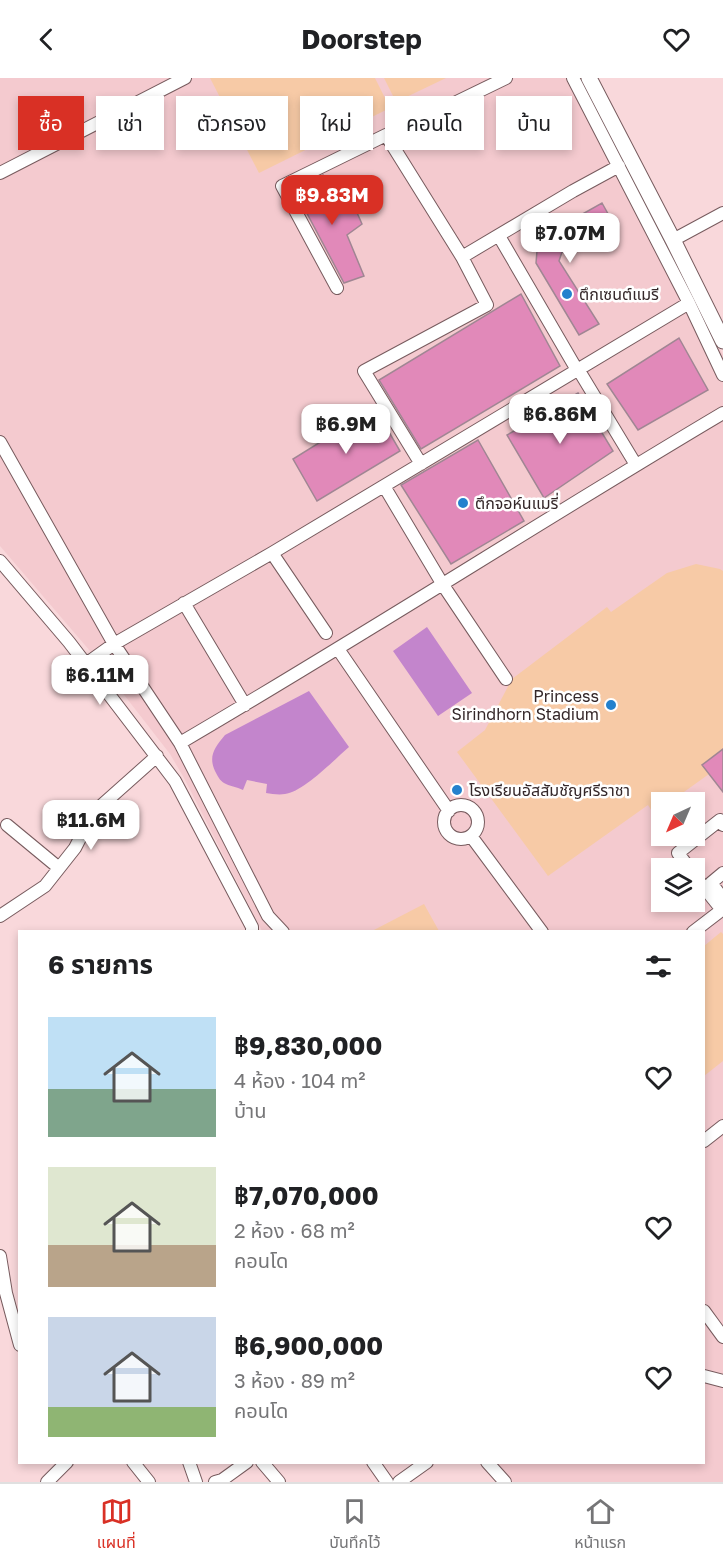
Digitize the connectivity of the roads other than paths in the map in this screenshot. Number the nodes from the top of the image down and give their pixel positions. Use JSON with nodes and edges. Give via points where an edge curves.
{"nodes":[{"id":1,"x":185,"y":78,"type":"edge"},
{"id":2,"x":506,"y":78,"type":"edge"},
{"id":3,"x":573,"y":78,"type":"edge"},
{"id":4,"x":589,"y":78,"type":"edge"},
{"id":5,"x":469,"y":96,"type":"edge"},
{"id":6,"x":385,"y":135,"type":"edge"},
{"id":7,"x":395,"y":150,"type":"edge"},
{"id":8,"x":619,"y":166,"type":"junction"},
{"id":9,"x":0,"y":172,"type":"edge"},
{"id":10,"x":723,"y":213,"type":"edge"},
{"id":11,"x":499,"y":236,"type":"junction"},
{"id":12,"x":673,"y":240,"type":"junction"},
{"id":13,"x":462,"y":258,"type":"junction"},
{"id":14,"x":337,"y":288,"type":"dead end"},
{"id":15,"x":689,"y":303,"type":"junction"},
{"id":16,"x":723,"y":341,"type":"edge"},
{"id":17,"x":577,"y":369,"type":"junction"},
{"id":18,"x":723,"y":375,"type":"edge"},
{"id":19,"x":723,"y":414,"type":"edge"},
{"id":20,"x":0,"y":441,"type":"edge"},
{"id":21,"x":421,"y":464,"type":"junction"},
{"id":22,"x":636,"y":465,"type":"junction"},
{"id":23,"x":384,"y":486,"type":"junction"},
{"id":24,"x":272,"y":553,"type":"junction"},
{"id":25,"x":0,"y":561,"type":"edge"},
{"id":26,"x":442,"y":585,"type":"junction"},
{"id":27,"x":184,"y":603,"type":"junction"},
{"id":28,"x":326,"y":633,"type":"dead end"},
{"id":29,"x":114,"y":644,"type":"junction"},
{"id":30,"x":338,"y":649,"type":"junction"},
{"id":31,"x":87,"y":664,"type":"junction"},
{"id":32,"x":506,"y":679,"type":"dead end"},
{"id":33,"x":245,"y":705,"type":"junction"},
{"id":34,"x":180,"y":743,"type":"junction"},
{"id":35,"x":157,"y":756,"type":"junction"},
{"id":36,"x":449,"y":811,"type":"junction"},
{"id":37,"x":7,"y":825,"type":"dead end"},
{"id":38,"x":723,"y":825,"type":"edge"},
{"id":39,"x":471,"y":836,"type":"junction"},
{"id":40,"x":681,"y":858,"type":"edge"},
{"id":41,"x":59,"y":868,"type":"junction"},
{"id":42,"x":723,"y":873,"type":"edge"},
{"id":43,"x":705,"y":887,"type":"edge"},
{"id":44,"x":722,"y":906,"type":"edge"},
{"id":45,"x":0,"y":915,"type":"edge"},
{"id":46,"x":252,"y":930,"type":"edge"},
{"id":47,"x":281,"y":930,"type":"edge"},
{"id":48,"x":541,"y":930,"type":"edge"},
{"id":49,"x":695,"y":930,"type":"edge"},
{"id":50,"x":723,"y":1126,"type":"edge"},
{"id":51,"x":705,"y":1140,"type":"edge"},
{"id":52,"x":1,"y":1262,"type":"edge"},
{"id":53,"x":705,"y":1312,"type":"edge"},
{"id":54,"x":723,"y":1337,"type":"edge"},
{"id":55,"x":18,"y":1338,"type":"edge"},
{"id":56,"x":705,"y":1376,"type":"edge"},
{"id":57,"x":723,"y":1381,"type":"edge"},
{"id":58,"x":65,"y":1464,"type":"edge"},
{"id":59,"x":135,"y":1464,"type":"edge"},
{"id":60,"x":190,"y":1464,"type":"edge"},
{"id":61,"x":244,"y":1464,"type":"edge"},
{"id":62,"x":264,"y":1464,"type":"edge"},
{"id":63,"x":374,"y":1464,"type":"edge"},
{"id":64,"x":424,"y":1464,"type":"edge"},
{"id":65,"x":489,"y":1464,"type":"edge"},
{"id":66,"x":220,"y":1481,"type":"edge"},
{"id":67,"x":47,"y":1482,"type":"edge"},
{"id":68,"x":149,"y":1482,"type":"edge"},
{"id":69,"x":196,"y":1482,"type":"edge"},
{"id":70,"x":279,"y":1482,"type":"edge"},
{"id":71,"x":387,"y":1482,"type":"edge"},
{"id":72,"x":400,"y":1482,"type":"edge"},
{"id":73,"x":505,"y":1482,"type":"edge"}],
"edges":[{"from":1,"to":9,"type":"street"},
{"from":2,"to":5,"type":"street"},
{"from":3,"to":8,"type":"street"},
{"from":4,"to":12,"type":"main road"},
{"from":6,"to":14,"type":"street","via":[[282,186]]},
{"from":7,"to":13,"type":"street"},
{"from":8,"to":11,"type":"street"},
{"from":8,"to":15,"type":"street"},
{"from":10,"to":12,"type":"street"},
{"from":11,"to":13,"type":"street"},
{"from":11,"to":17,"type":"street"},
{"from":12,"to":16,"type":"main road"},
{"from":13,"to":21,"type":"street","via":[[487,305],[364,371]]},
{"from":15,"to":17,"type":"street"},
{"from":15,"to":18,"type":"street"},
{"from":17,"to":21,"type":"street"},
{"from":17,"to":22,"type":"street"},
{"from":19,"to":22,"type":"street"},
{"from":20,"to":29,"type":"street"},
{"from":21,"to":23,"type":"street"},
{"from":22,"to":26,"type":"street"},
{"from":23,"to":24,"type":"street"},
{"from":23,"to":26,"type":"street"},
{"from":24,"to":27,"type":"street"},
{"from":24,"to":28,"type":"street"},
{"from":25,"to":31,"type":"street"},
{"from":26,"to":30,"type":"street"},
{"from":26,"to":32,"type":"street"},
{"from":27,"to":29,"type":"street"},
{"from":27,"to":33,"type":"street"},
{"from":29,"to":31,"type":"street"},
{"from":29,"to":34,"type":"street"},
{"from":30,"to":33,"type":"street"},
{"from":30,"to":36,"type":"street"},
{"from":31,"to":35,"type":"street"},
{"from":33,"to":34,"type":"street"},
{"from":34,"to":47,"type":"street","via":[[268,916]]},
{"from":35,"to":41,"type":"street","via":[[93,813],[75,849]]},
{"from":35,"to":46,"type":"street","via":[[175,781]]},
{"from":36,"to":39,"type":"street","via":[[447,831],[461,839]]},
{"from":36,"to":39,"type":"street","via":[[458,805],[474,811],[477,827]]},
{"from":37,"to":41,"type":"street"},
{"from":38,"to":40,"type":"street","via":[[720,820],[678,854]]},
{"from":39,"to":48,"type":"street"},
{"from":41,"to":45,"type":"street","via":[[45,886]]},
{"from":42,"to":44,"type":"street","via":[[711,883]]},
{"from":43,"to":44,"type":"street"},
{"from":44,"to":49,"type":"street"},
{"from":50,"to":51,"type":"street"},
{"from":52,"to":55,"type":"street"},
{"from":53,"to":54,"type":"street"},
{"from":56,"to":57,"type":"street"},
{"from":58,"to":67,"type":"street"},
{"from":59,"to":68,"type":"street"},
{"from":60,"to":69,"type":"street"},
{"from":61,"to":66,"type":"street"},
{"from":62,"to":70,"type":"street"},
{"from":63,"to":71,"type":"street"},
{"from":64,"to":72,"type":"street"},
{"from":65,"to":73,"type":"street"}]}
